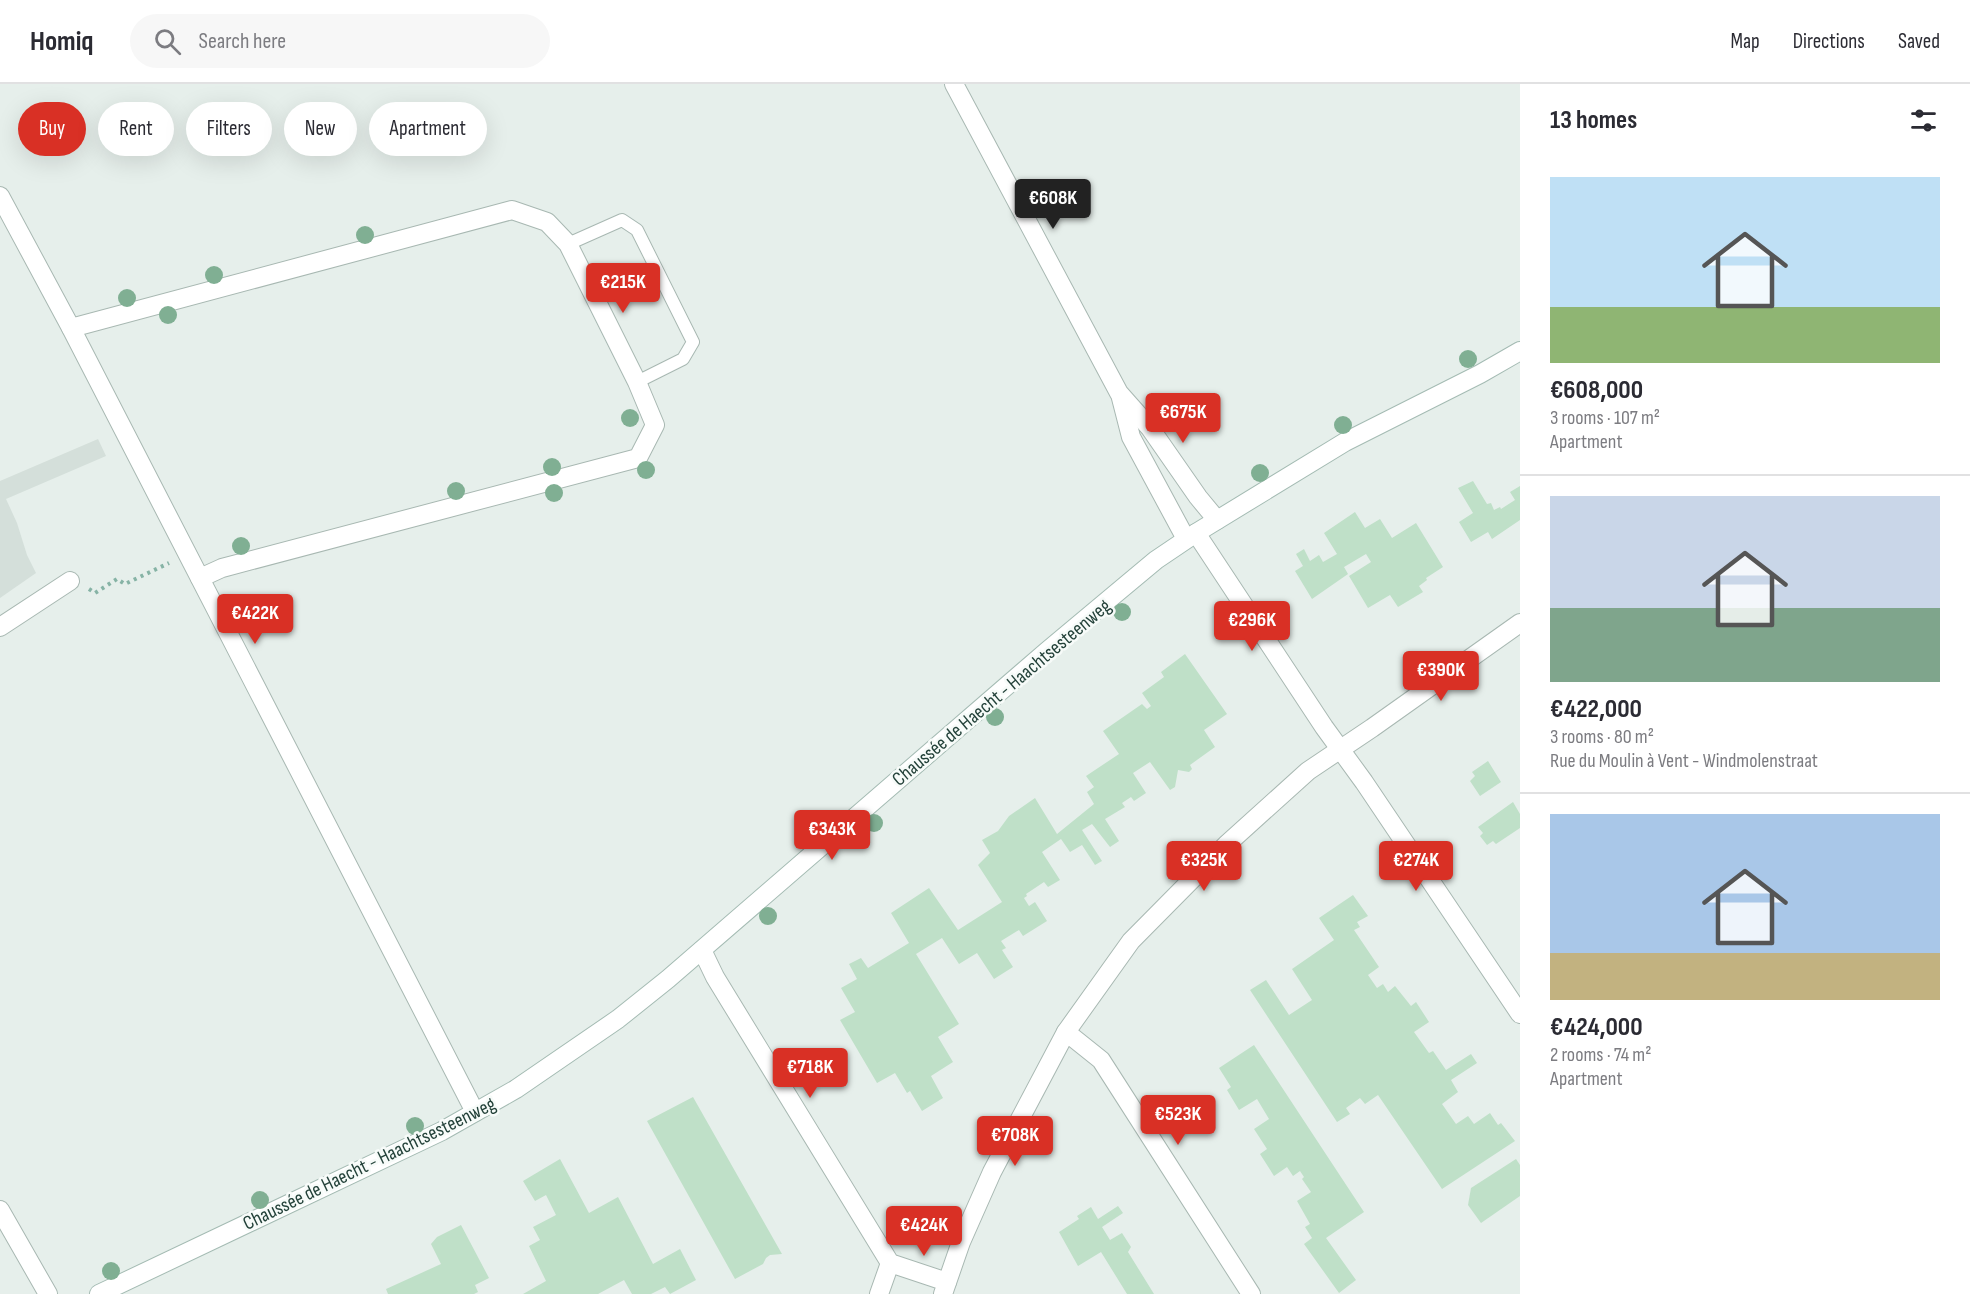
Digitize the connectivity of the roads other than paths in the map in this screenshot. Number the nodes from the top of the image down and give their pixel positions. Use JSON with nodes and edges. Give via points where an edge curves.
{"nodes":[{"id":1,"x":954,"y":84,"type":"edge"},
{"id":2,"x":0,"y":196,"type":"edge"},
{"id":3,"x":568,"y":244,"type":"junction"},
{"id":4,"x":71,"y":328,"type":"junction"},
{"id":5,"x":1520,"y":351,"type":"edge"},
{"id":6,"x":637,"y":382,"type":"junction"},
{"id":7,"x":1119,"y":393,"type":"junction"},
{"id":8,"x":1217,"y":520,"type":"junction"},
{"id":9,"x":1191,"y":536,"type":"junction"},
{"id":10,"x":200,"y":578,"type":"junction"},
{"id":11,"x":70,"y":581,"type":"road end"},
{"id":12,"x":1520,"y":623,"type":"edge"},
{"id":13,"x":0,"y":627,"type":"edge"},
{"id":14,"x":1340,"y":750,"type":"junction"},
{"id":15,"x":702,"y":950,"type":"junction"},
{"id":16,"x":1520,"y":1014,"type":"edge"},
{"id":17,"x":1066,"y":1032,"type":"junction"},
{"id":18,"x":475,"y":1112,"type":"junction"},
{"id":19,"x":0,"y":1210,"type":"edge"},
{"id":20,"x":890,"y":1263,"type":"junction"},
{"id":21,"x":945,"y":1288,"type":"edge"},
{"id":22,"x":48,"y":1294,"type":"edge"},
{"id":23,"x":99,"y":1294,"type":"edge"},
{"id":24,"x":879,"y":1294,"type":"edge"},
{"id":25,"x":1251,"y":1294,"type":"edge"}],
"edges":[{"from":1,"to":7,"type":"street"},
{"from":2,"to":4,"type":"street"},
{"from":3,"to":4,"type":"street","via":[[547,222],[512,210]]},
{"from":3,"to":6,"type":"street"},
{"from":3,"to":6,"type":"lane","via":[[621,220],[637,230],[659,272],[693,342],[683,359]]},
{"from":4,"to":10,"type":"street"},
{"from":5,"to":8,"type":"street","name":"Chaussée de Haecht - Haachtsesteenweg","via":[[1345,442]]},
{"from":6,"to":10,"type":"street","via":[[655,425],[638,458],[222,568]]},
{"from":7,"to":8,"type":"street","via":[[1150,428]]},
{"from":7,"to":9,"type":"street","via":[[1131,438]]},
{"from":8,"to":9,"type":"street","name":"Chaussée de Haecht - Haachtsesteenweg"},
{"from":9,"to":14,"type":"street"},
{"from":9,"to":15,"type":"street","name":"Chaussée de Haecht - Haachtsesteenweg","via":[[1156,560],[1047,651]]},
{"from":10,"to":18,"type":"street"},
{"from":11,"to":13,"type":"street"},
{"from":12,"to":14,"type":"street"},
{"from":14,"to":16,"type":"street"},
{"from":14,"to":17,"type":"street","via":[[1308,771],[1226,845],[1131,941]]},
{"from":15,"to":18,"type":"street","name":"Chaussée de Haecht - Haachtsesteenweg","via":[[618,1020]]},
{"from":15,"to":20,"type":"street"},
{"from":17,"to":21,"type":"street","via":[[992,1172]]},
{"from":17,"to":25,"type":"street","via":[[1101,1060]]},
{"from":18,"to":23,"type":"street","name":"Chaussée de Haecht - Haachtsesteenweg"},
{"from":19,"to":22,"type":"street"},
{"from":20,"to":21,"type":"street"},
{"from":20,"to":24,"type":"street"}]}
